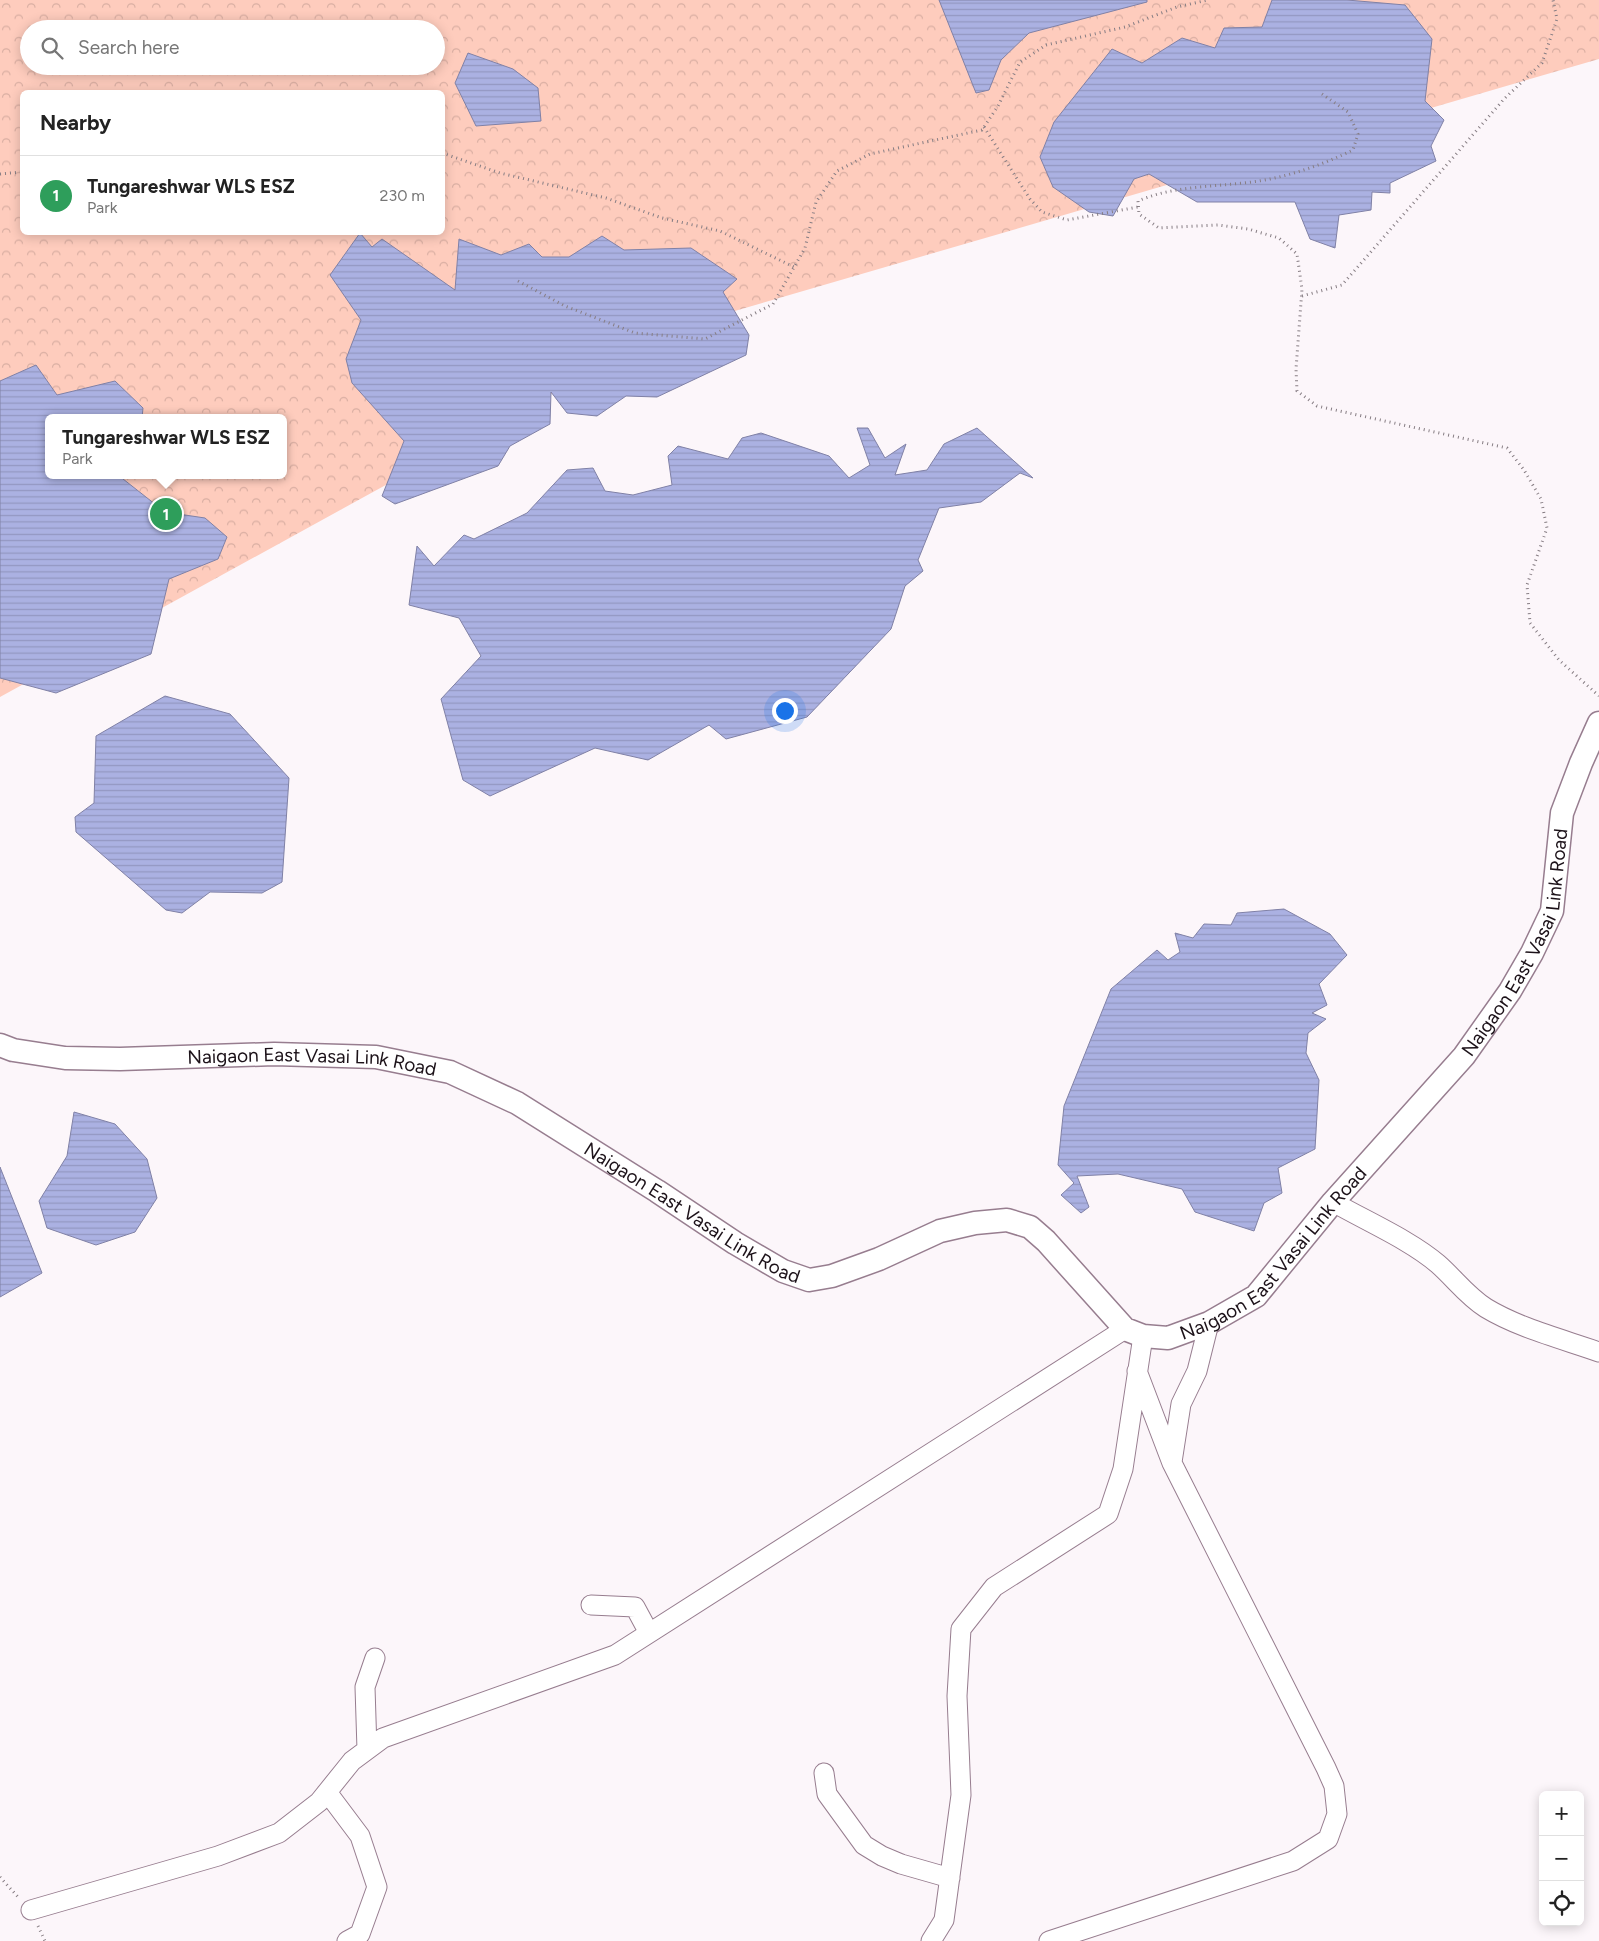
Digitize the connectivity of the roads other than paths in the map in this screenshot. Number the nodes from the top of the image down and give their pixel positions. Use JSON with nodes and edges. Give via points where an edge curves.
{"nodes":[{"id":1,"x":1599,"y":723,"type":"edge"},
{"id":2,"x":0,"y":1045,"type":"edge"},
{"id":3,"x":1333,"y":1202,"type":"junction"},
{"id":4,"x":1209,"y":1323,"type":"junction"},
{"id":5,"x":1134,"y":1332,"type":"junction"},
{"id":6,"x":1599,"y":1352,"type":"edge"},
{"id":7,"x":1137,"y":1371,"type":"junction"},
{"id":8,"x":1172,"y":1463,"type":"junction"},
{"id":9,"x":591,"y":1605,"type":"dead end"},
{"id":10,"x":650,"y":1633,"type":"junction"},
{"id":11,"x":375,"y":1658,"type":"dead end"},
{"id":12,"x":367,"y":1750,"type":"junction"},
{"id":13,"x":824,"y":1773,"type":"dead end"},
{"id":14,"x":327,"y":1792,"type":"junction"},
{"id":15,"x":950,"y":1878,"type":"junction"},
{"id":16,"x":31,"y":1910,"type":"dead end"},
{"id":17,"x":347,"y":1941,"type":"edge"},
{"id":18,"x":931,"y":1941,"type":"edge"},
{"id":19,"x":1049,"y":1941,"type":"edge"}],
"edges":[{"from":1,"to":3,"type":"street","name":"Naigaon East Vasai Link Road","via":[[1562,813],[1552,911],[1532,953],[1510,991],[1464,1056]]},
{"from":2,"to":5,"type":"street","name":"Naigaon East Vasai Link Road","via":[[65,1058],[274,1054],[376,1057],[450,1072],[517,1103],[783,1271],[809,1280],[832,1276],[940,1231],[1007,1220],[1030,1227],[1046,1241]]},
{"from":3,"to":4,"type":"street","name":"Naigaon East Vasai Link Road","via":[[1256,1296]]},
{"from":3,"to":6,"type":"street","via":[[1418,1250],[1472,1299],[1488,1309]]},
{"from":4,"to":5,"type":"street","name":"Naigaon East Vasai Link Road","via":[[1168,1338]]},
{"from":4,"to":8,"type":"street","via":[[1197,1371],[1181,1404]]},
{"from":5,"to":7,"type":"street"},
{"from":5,"to":10,"type":"street"},
{"from":7,"to":8,"type":"street"},
{"from":7,"to":15,"type":"street","via":[[1123,1469],[1108,1514],[994,1587],[961,1629],[957,1696],[961,1795]]},
{"from":8,"to":19,"type":"street","via":[[1326,1768],[1334,1786],[1337,1814],[1328,1839],[1293,1860]]},
{"from":9,"to":10,"type":"street","via":[[635,1607]]},
{"from":10,"to":12,"type":"street","via":[[615,1655],[383,1738]]},
{"from":11,"to":12,"type":"street","via":[[365,1687]]},
{"from":12,"to":14,"type":"street","via":[[352,1761]]},
{"from":13,"to":15,"type":"street","via":[[827,1794],[864,1845],[901,1864]]},
{"from":14,"to":16,"type":"street","via":[[279,1833],[218,1856]]},
{"from":14,"to":17,"type":"street","via":[[360,1836],[377,1887],[360,1934]]},
{"from":15,"to":18,"type":"street","via":[[944,1920]]}]}
